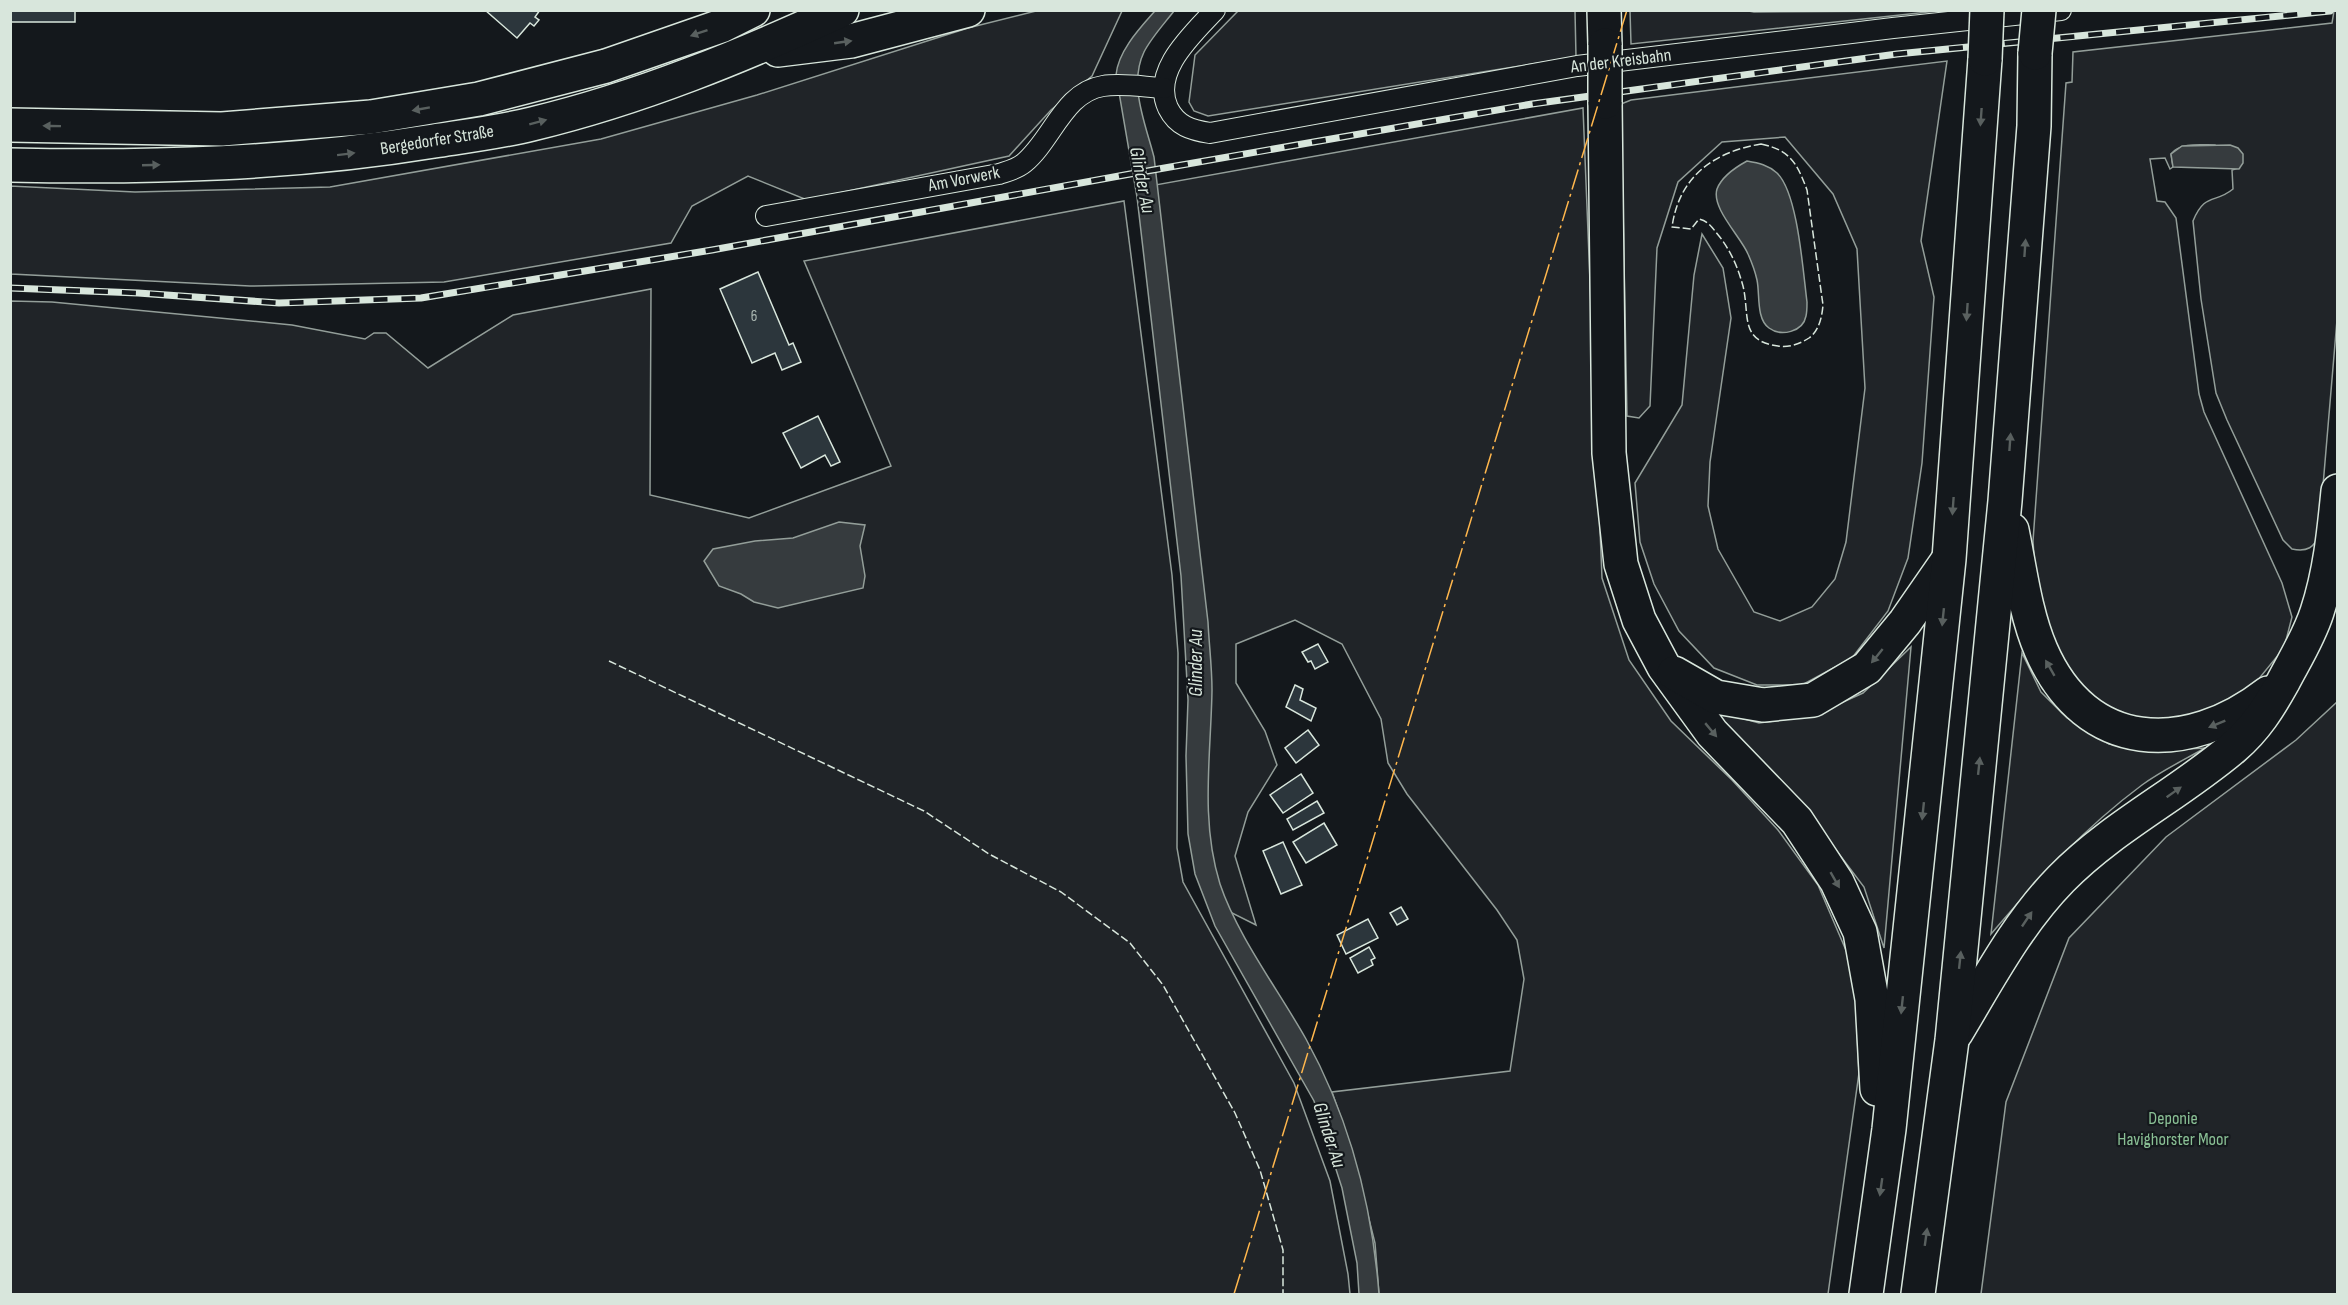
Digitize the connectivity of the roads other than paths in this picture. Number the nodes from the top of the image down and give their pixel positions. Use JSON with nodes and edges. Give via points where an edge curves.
{"nodes":[{"id":1,"x":753,"y":10,"type":"edge"},
{"id":2,"x":842,"y":10,"type":"edge"},
{"id":3,"x":968,"y":10,"type":"edge"},
{"id":4,"x":1215,"y":10,"type":"edge"},
{"id":5,"x":1604,"y":10,"type":"edge"},
{"id":6,"x":1987,"y":10,"type":"edge"},
{"id":7,"x":2039,"y":10,"type":"edge"},
{"id":8,"x":2061,"y":10,"type":"edge"},
{"id":9,"x":743,"y":55,"type":"junction"},
{"id":10,"x":1164,"y":88,"type":"junction"},
{"id":11,"x":10,"y":126,"type":"edge"},
{"id":12,"x":10,"y":165,"type":"edge"},
{"id":13,"x":766,"y":216,"type":"dead end"},
{"id":14,"x":2337,"y":492,"type":"edge"},
{"id":15,"x":2006,"y":501,"type":"junction"},
{"id":16,"x":1949,"y":559,"type":"junction"},
{"id":17,"x":1664,"y":667,"type":"junction"},
{"id":18,"x":2283,"y":681,"type":"junction"},
{"id":19,"x":1952,"y":1040,"type":"junction"},
{"id":20,"x":1889,"y":1129,"type":"junction"},
{"id":21,"x":1866,"y":1294,"type":"edge"},
{"id":22,"x":1918,"y":1294,"type":"edge"}],
"edges":[{"from":1,"to":11,"type":"highway","name":"Bergedorfer Straße","one_way":true,"via":[[721,26],[606,66],[479,99],[371,117],[222,129]]},
{"from":2,"to":9,"type":"highway","name":"Bergedorfer Straße"},
{"from":9,"to":3,"type":"highway","one_way":true,"via":[[851,41]]},
{"from":4,"to":10,"type":"street","via":[[1178,53]]},
{"from":5,"to":17,"type":"highway","bridge":true,"via":[[1610,453],[1621,564],[1640,620]]},
{"from":6,"to":16,"type":"highway","one_way":true,"bridge":true},
{"from":15,"to":7,"type":"highway","one_way":true,"bridge":true},
{"from":8,"to":10,"type":"street","name":"An der Kreisbahn","via":[[1577,66],[1210,133],[1184,127],[1172,115]]},
{"from":12,"to":9,"type":"highway","name":"Bergedorfer Straße","one_way":true,"via":[[213,163],[306,159],[377,150],[531,124]]},
{"from":10,"to":13,"type":"street","name":"Am Vorwerk","via":[[1114,85],[1091,89],[1075,100],[1036,151],[1014,169],[999,174]]},
{"from":14,"to":18,"type":"highway","via":[[2329,562],[2317,612]]},
{"from":18,"to":15,"type":"highway","one_way":true,"via":[[2247,709],[2201,730],[2154,737],[2112,726],[2092,715],[2062,686],[2040,648]]},
{"from":19,"to":15,"type":"highway","one_way":true},
{"from":16,"to":17,"type":"highway","one_way":true,"via":[[1867,668],[1813,700],[1763,705],[1716,698]]},
{"from":16,"to":20,"type":"highway","one_way":true},
{"from":17,"to":20,"type":"highway","one_way":true,"via":[[1712,733],[1797,821],[1837,882],[1860,932],[1872,999],[1876,1085]]},
{"from":19,"to":18,"type":"highway","one_way":true,"via":[[2031,912],[2046,895],[2097,846],[2234,747],[2270,707]]},
{"from":22,"to":19,"type":"highway","one_way":true},
{"from":20,"to":21,"type":"highway","one_way":true}]}
